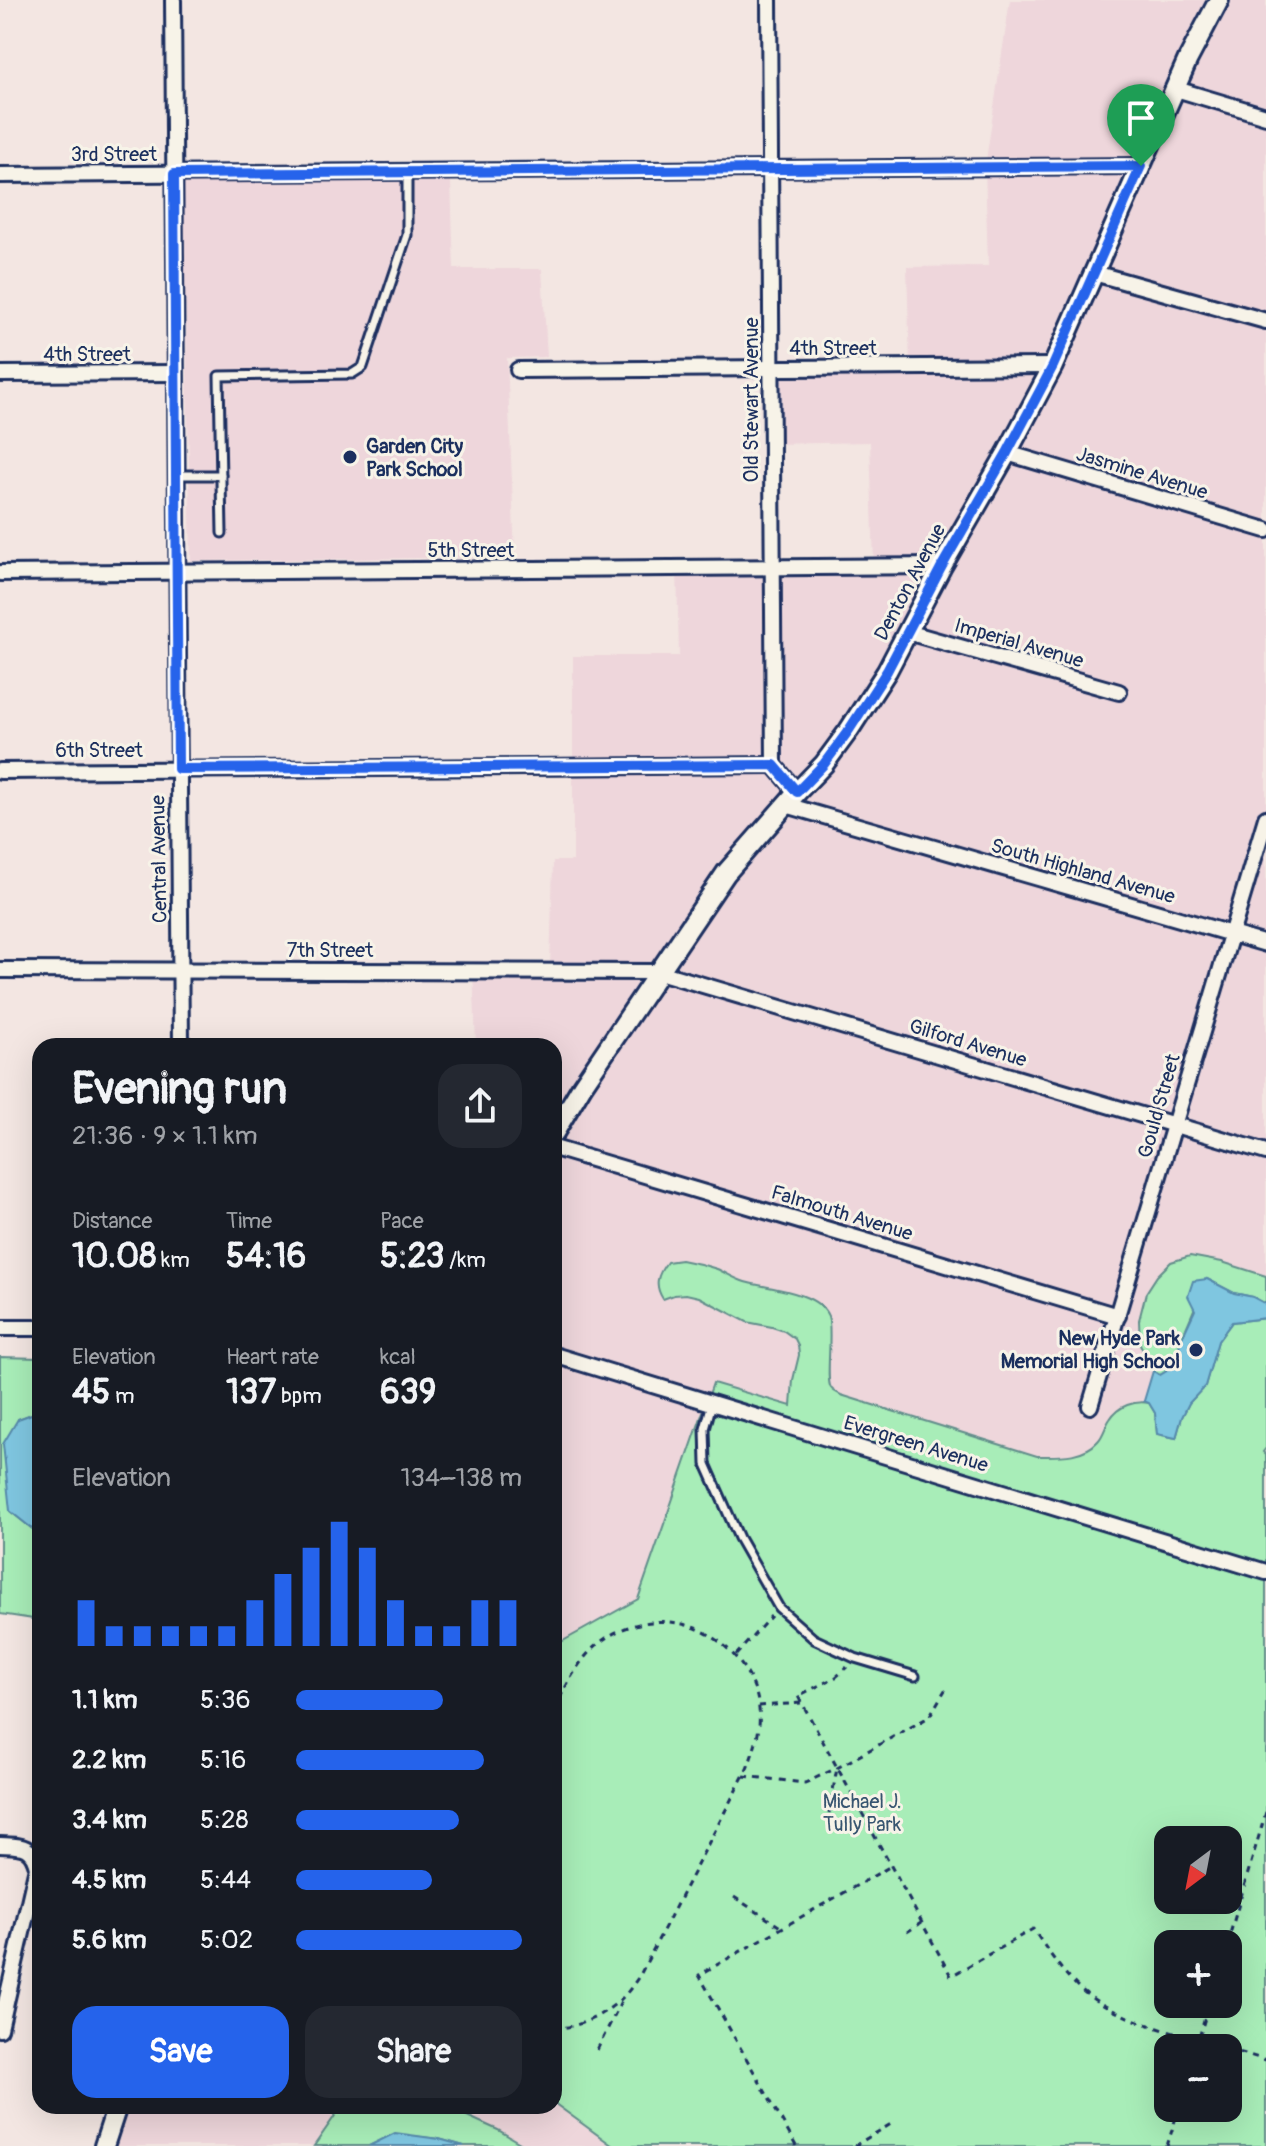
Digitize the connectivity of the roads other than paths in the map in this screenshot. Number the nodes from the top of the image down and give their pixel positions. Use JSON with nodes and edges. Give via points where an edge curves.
{"nodes":[{"id":1,"x":173,"y":0,"type":"edge"},
{"id":2,"x":769,"y":0,"type":"edge"},
{"id":3,"x":1219,"y":0,"type":"edge"},
{"id":4,"x":1176,"y":89,"type":"junction"},
{"id":5,"x":1266,"y":116,"type":"edge"},
{"id":6,"x":1141,"y":166,"type":"junction"},
{"id":7,"x":770,"y":169,"type":"junction"},
{"id":8,"x":407,"y":172,"type":"junction"},
{"id":9,"x":174,"y":174,"type":"junction"},
{"id":10,"x":0,"y":175,"type":"edge"},
{"id":11,"x":1094,"y":273,"type":"junction"},
{"id":12,"x":1266,"y":321,"type":"edge"},
{"id":13,"x":1053,"y":366,"type":"junction"},
{"id":14,"x":771,"y":368,"type":"junction"},
{"id":15,"x":518,"y":370,"type":"dead end"},
{"id":16,"x":175,"y":373,"type":"junction"},
{"id":17,"x":0,"y":374,"type":"edge"},
{"id":18,"x":1007,"y":453,"type":"junction"},
{"id":19,"x":176,"y":475,"type":"junction"},
{"id":20,"x":221,"y":475,"type":"junction"},
{"id":21,"x":1266,"y":530,"type":"edge"},
{"id":22,"x":222,"y":533,"type":"dead end"},
{"id":23,"x":942,"y":566,"type":"junction"},
{"id":24,"x":772,"y":568,"type":"junction"},
{"id":25,"x":176,"y":572,"type":"junction"},
{"id":26,"x":0,"y":573,"type":"edge"},
{"id":27,"x":907,"y":632,"type":"junction"},
{"id":28,"x":1119,"y":692,"type":"dead end"},
{"id":29,"x":774,"y":765,"type":"junction"},
{"id":30,"x":178,"y":769,"type":"junction"},
{"id":31,"x":0,"y":771,"type":"edge"},
{"id":32,"x":791,"y":799,"type":"junction"},
{"id":33,"x":1266,"y":818,"type":"edge"},
{"id":34,"x":1230,"y":934,"type":"junction"},
{"id":35,"x":1266,"y":944,"type":"edge"},
{"id":36,"x":180,"y":969,"type":"junction"},
{"id":37,"x":0,"y":970,"type":"edge"},
{"id":38,"x":659,"y":972,"type":"junction"},
{"id":39,"x":181,"y":1038,"type":"edge"},
{"id":40,"x":562,"y":1120,"type":"edge"},
{"id":41,"x":1174,"y":1125,"type":"junction"},
{"id":42,"x":562,"y":1150,"type":"edge"},
{"id":43,"x":1266,"y":1152,"type":"edge"},
{"id":44,"x":1118,"y":1316,"type":"junction"},
{"id":45,"x":0,"y":1328,"type":"edge"},
{"id":46,"x":32,"y":1328,"type":"edge"},
{"id":47,"x":562,"y":1357,"type":"edge"},
{"id":48,"x":712,"y":1403,"type":"junction"},
{"id":49,"x":1090,"y":1406,"type":"dead end"},
{"id":50,"x":1266,"y":1572,"type":"edge"},
{"id":51,"x":915,"y":1676,"type":"dead end"},
{"id":52,"x":0,"y":1845,"type":"edge"},
{"id":53,"x":32,"y":1854,"type":"edge"},
{"id":54,"x":32,"y":1889,"type":"edge"},
{"id":55,"x":0,"y":2029,"type":"edge"},
{"id":56,"x":114,"y":2114,"type":"edge"},
{"id":57,"x":104,"y":2146,"type":"edge"}],
"edges":[{"from":1,"to":9,"type":"street","name":"Central Avenue"},
{"from":2,"to":7,"type":"street","name":"Old Stewart Avenue"},
{"from":3,"to":4,"type":"main road","name":"Denton Avenue"},
{"from":4,"to":5,"type":"street"},
{"from":4,"to":6,"type":"main road","name":"Denton Avenue"},
{"from":6,"to":7,"type":"street","name":"3rd Street"},
{"from":6,"to":11,"type":"main road","name":"Denton Avenue"},
{"from":7,"to":8,"type":"street","name":"3rd Street"},
{"from":7,"to":14,"type":"street","name":"Old Stewart Avenue"},
{"from":8,"to":9,"type":"street","name":"3rd Street"},
{"from":8,"to":20,"type":"lane","via":[[407,235],[363,367],[352,374],[219,376]]},
{"from":9,"to":10,"type":"street","name":"3rd Street"},
{"from":9,"to":16,"type":"street","name":"Central Avenue"},
{"from":11,"to":12,"type":"street"},
{"from":11,"to":13,"type":"main road","name":"Denton Avenue"},
{"from":13,"to":14,"type":"street","name":"4th Street"},
{"from":13,"to":18,"type":"main road","name":"Denton Avenue"},
{"from":14,"to":15,"type":"street","name":"4th Street"},
{"from":14,"to":24,"type":"street","name":"Old Stewart Avenue"},
{"from":16,"to":17,"type":"street","name":"4th Street"},
{"from":16,"to":19,"type":"street","name":"Central Avenue"},
{"from":18,"to":21,"type":"street","name":"Jasmine Avenue"},
{"from":18,"to":23,"type":"main road","name":"Denton Avenue"},
{"from":19,"to":20,"type":"lane"},
{"from":19,"to":25,"type":"street","name":"Central Avenue"},
{"from":20,"to":22,"type":"lane"},
{"from":23,"to":24,"type":"street","name":"5th Street"},
{"from":23,"to":27,"type":"main road","name":"Denton Avenue"},
{"from":24,"to":25,"type":"street","name":"5th Street"},
{"from":24,"to":29,"type":"street","name":"Old Stewart Avenue"},
{"from":25,"to":26,"type":"street","name":"5th Street"},
{"from":25,"to":30,"type":"street","name":"Central Avenue"},
{"from":27,"to":28,"type":"street","name":"Imperial Avenue"},
{"from":27,"to":32,"type":"main road","name":"Denton Avenue","via":[[849,730]]},
{"from":29,"to":30,"type":"street","name":"6th Street"},
{"from":29,"to":32,"type":"street"},
{"from":30,"to":31,"type":"street","name":"6th Street"},
{"from":30,"to":36,"type":"street","name":"Central Avenue"},
{"from":32,"to":34,"type":"street","name":"South Highland Avenue","via":[[925,845]]},
{"from":32,"to":38,"type":"main road","name":"Denton Avenue","via":[[726,873]]},
{"from":33,"to":34,"type":"street","name":"Gould Street"},
{"from":34,"to":35,"type":"street","name":"South Highland Avenue"},
{"from":34,"to":41,"type":"street","name":"Gould Street"},
{"from":36,"to":37,"type":"street","name":"7th Street"},
{"from":36,"to":38,"type":"street","name":"7th Street"},
{"from":36,"to":39,"type":"street","name":"Central Avenue"},
{"from":38,"to":40,"type":"main road","name":"Denton Avenue"},
{"from":38,"to":41,"type":"street","name":"Gilford Avenue"},
{"from":41,"to":43,"type":"street","name":"Gilford Avenue"},
{"from":41,"to":44,"type":"street","name":"Gould Street"},
{"from":42,"to":44,"type":"street","name":"Falmouth Avenue"},
{"from":44,"to":49,"type":"street","name":"Gould Street"},
{"from":45,"to":46,"type":"street"},
{"from":47,"to":48,"type":"street","name":"Evergreen Avenue"},
{"from":48,"to":50,"type":"street","name":"Evergreen Avenue"},
{"from":48,"to":51,"type":"lane","via":[[705,1429],[706,1464],[739,1538],[779,1608],[814,1639]]},
{"from":52,"to":53,"type":"street","via":[[24,1847]]},
{"from":54,"to":55,"type":"street"},
{"from":56,"to":57,"type":"main road"}]}
